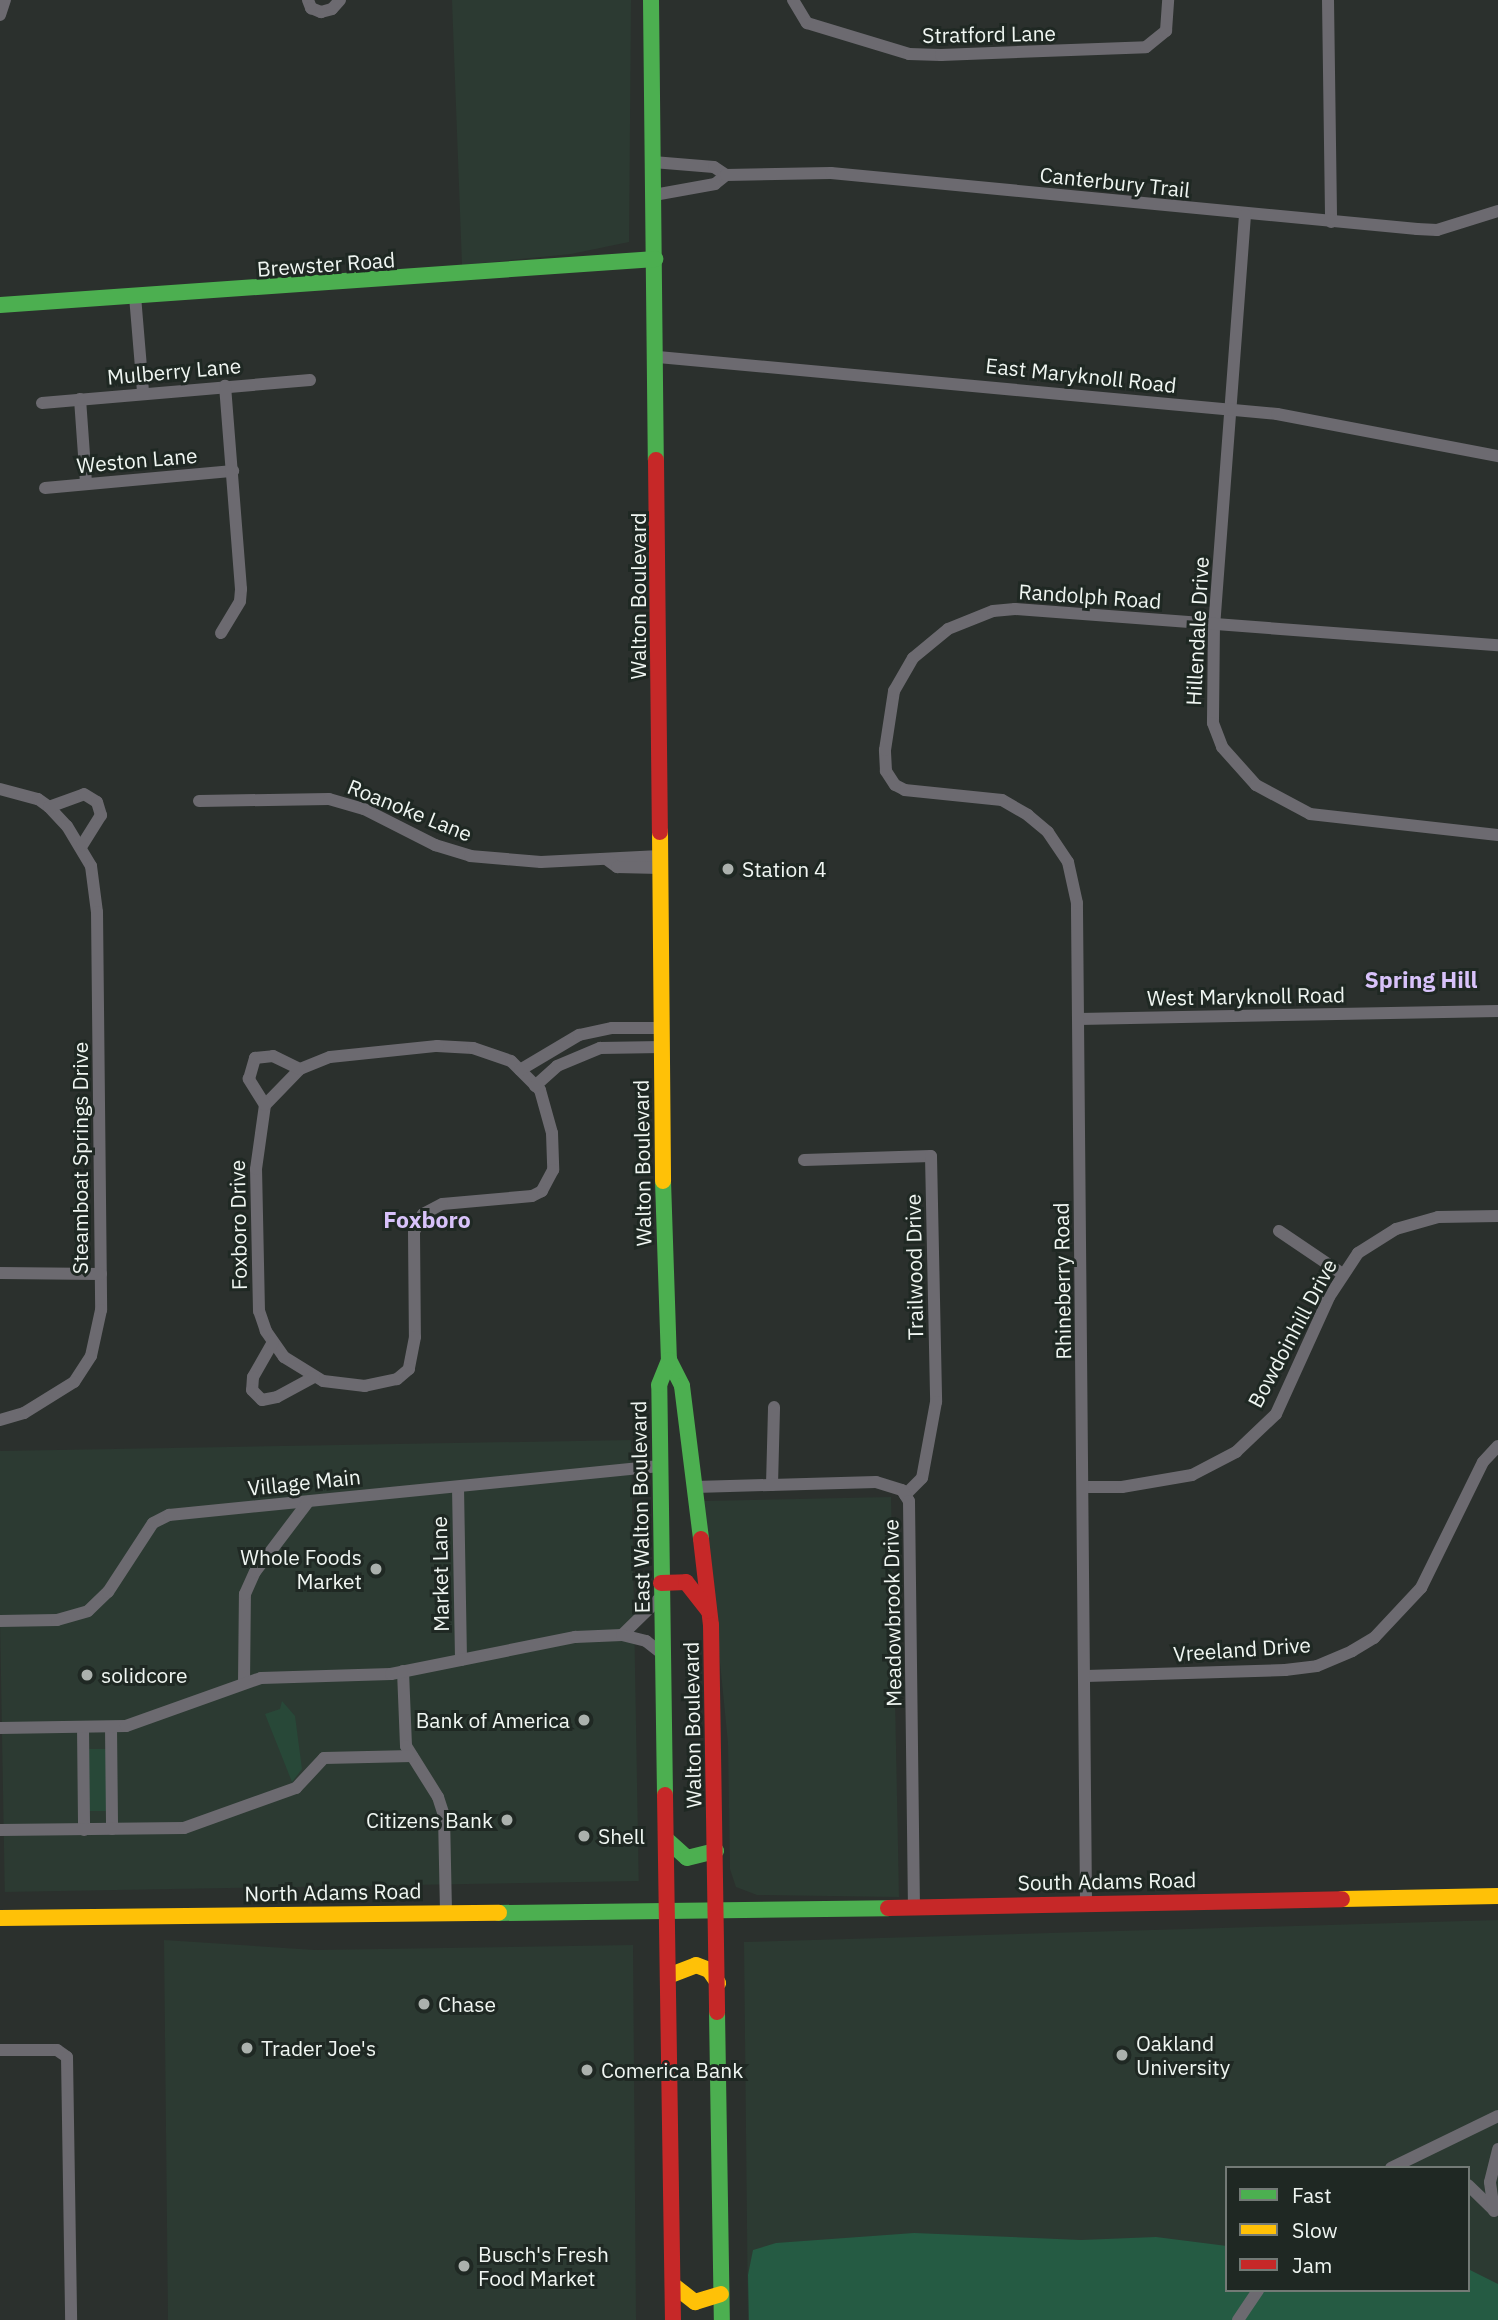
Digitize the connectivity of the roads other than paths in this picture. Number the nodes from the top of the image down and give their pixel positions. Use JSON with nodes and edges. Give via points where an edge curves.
{"nodes":[{"id":1,"x":5,"y":0,"type":"edge"},
{"id":2,"x":308,"y":0,"type":"edge"},
{"id":3,"x":340,"y":0,"type":"edge"},
{"id":4,"x":651,"y":0,"type":"edge"},
{"id":5,"x":793,"y":0,"type":"edge"},
{"id":6,"x":1168,"y":0,"type":"edge"},
{"id":7,"x":1328,"y":0,"type":"edge"},
{"id":8,"x":0,"y":15,"type":"edge"},
{"id":9,"x":653,"y":162,"type":"junction"},
{"id":10,"x":726,"y":175,"type":"junction"},
{"id":11,"x":654,"y":195,"type":"junction"},
{"id":12,"x":1498,"y":211,"type":"edge"},
{"id":13,"x":1245,"y":215,"type":"junction"},
{"id":14,"x":1331,"y":222,"type":"junction"},
{"id":15,"x":654,"y":259,"type":"junction"},
{"id":16,"x":135,"y":296,"type":"junction"},
{"id":17,"x":0,"y":304,"type":"edge"},
{"id":18,"x":658,"y":357,"type":"junction"},
{"id":19,"x":310,"y":380,"type":"dead end"},
{"id":20,"x":225,"y":386,"type":"junction"},
{"id":21,"x":143,"y":391,"type":"junction"},
{"id":22,"x":80,"y":399,"type":"junction"},
{"id":23,"x":42,"y":403,"type":"dead end"},
{"id":24,"x":1231,"y":409,"type":"junction"},
{"id":25,"x":1498,"y":456,"type":"edge"},
{"id":26,"x":233,"y":471,"type":"junction"},
{"id":27,"x":86,"y":483,"type":"junction"},
{"id":28,"x":45,"y":488,"type":"dead end"},
{"id":29,"x":1214,"y":623,"type":"junction"},
{"id":30,"x":221,"y":634,"type":"dead end"},
{"id":31,"x":1498,"y":645,"type":"edge"},
{"id":32,"x":895,"y":785,"type":"joint"},
{"id":33,"x":0,"y":789,"type":"edge"},
{"id":34,"x":199,"y":801,"type":"dead end"},
{"id":35,"x":49,"y":807,"type":"junction"},
{"id":36,"x":1498,"y":835,"type":"edge"},
{"id":37,"x":82,"y":845,"type":"junction"},
{"id":38,"x":660,"y":862,"type":"junction"},
{"id":39,"x":1498,"y":1011,"type":"edge"},
{"id":40,"x":1079,"y":1019,"type":"junction"},
{"id":41,"x":661,"y":1028,"type":"junction"},
{"id":42,"x":661,"y":1047,"type":"junction"},
{"id":43,"x":300,"y":1069,"type":"junction"},
{"id":44,"x":520,"y":1070,"type":"junction"},
{"id":45,"x":536,"y":1086,"type":"junction"},
{"id":46,"x":265,"y":1105,"type":"junction"},
{"id":47,"x":804,"y":1160,"type":"dead end"},
{"id":48,"x":1498,"y":1216,"type":"edge"},
{"id":49,"x":1279,"y":1231,"type":"dead end"},
{"id":50,"x":0,"y":1273,"type":"edge"},
{"id":51,"x":1341,"y":1273,"type":"junction"},
{"id":52,"x":101,"y":1274,"type":"junction"},
{"id":53,"x":273,"y":1342,"type":"junction"},
{"id":54,"x":669,"y":1360,"type":"junction"},
{"id":55,"x":314,"y":1377,"type":"junction"},
{"id":56,"x":774,"y":1407,"type":"dead end"},
{"id":57,"x":0,"y":1420,"type":"edge"},
{"id":58,"x":660,"y":1445,"type":"junction"},
{"id":59,"x":1498,"y":1446,"type":"edge"},
{"id":60,"x":690,"y":1450,"type":"junction"},
{"id":61,"x":660,"y":1466,"type":"junction"},
{"id":62,"x":772,"y":1485,"type":"junction"},
{"id":63,"x":458,"y":1487,"type":"junction"},
{"id":64,"x":695,"y":1487,"type":"junction"},
{"id":65,"x":1084,"y":1487,"type":"junction"},
{"id":66,"x":905,"y":1495,"type":"junction"},
{"id":67,"x":308,"y":1502,"type":"junction"},
{"id":68,"x":662,"y":1589,"type":"junction"},
{"id":69,"x":710,"y":1613,"type":"junction"},
{"id":70,"x":0,"y":1620,"type":"edge"},
{"id":71,"x":622,"y":1634,"type":"junction"},
{"id":72,"x":664,"y":1655,"type":"junction"},
{"id":73,"x":461,"y":1660,"type":"junction"},
{"id":74,"x":403,"y":1671,"type":"junction"},
{"id":75,"x":1086,"y":1676,"type":"junction"},
{"id":76,"x":244,"y":1683,"type":"junction"},
{"id":77,"x":83,"y":1727,"type":"junction"},
{"id":78,"x":111,"y":1727,"type":"junction"},
{"id":79,"x":0,"y":1728,"type":"edge"},
{"id":80,"x":412,"y":1756,"type":"junction"},
{"id":81,"x":112,"y":1829,"type":"junction"},
{"id":82,"x":0,"y":1830,"type":"edge"},
{"id":83,"x":84,"y":1830,"type":"junction"},
{"id":84,"x":666,"y":1839,"type":"junction"},
{"id":85,"x":716,"y":1851,"type":"junction"},
{"id":86,"x":1498,"y":1896,"type":"edge"},
{"id":87,"x":1086,"y":1902,"type":"junction"},
{"id":88,"x":914,"y":1905,"type":"junction"},
{"id":89,"x":717,"y":1910,"type":"junction"},
{"id":90,"x":446,"y":1911,"type":"junction"},
{"id":91,"x":666,"y":1911,"type":"junction"},
{"id":92,"x":0,"y":1918,"type":"edge"},
{"id":93,"x":668,"y":1976,"type":"junction"},
{"id":94,"x":718,"y":1983,"type":"junction"},
{"id":95,"x":0,"y":2050,"type":"edge"},
{"id":96,"x":1498,"y":2116,"type":"edge"},
{"id":97,"x":1498,"y":2148,"type":"edge"},
{"id":98,"x":1395,"y":2166,"type":"edge"},
{"id":99,"x":1470,"y":2187,"type":"edge"},
{"id":100,"x":1496,"y":2214,"type":"edge"},
{"id":101,"x":673,"y":2285,"type":"junction"},
{"id":102,"x":1257,"y":2292,"type":"edge"},
{"id":103,"x":721,"y":2294,"type":"junction"},
{"id":104,"x":72,"y":2320,"type":"edge"},
{"id":105,"x":673,"y":2320,"type":"edge"},
{"id":106,"x":722,"y":2320,"type":"edge"},
{"id":107,"x":1238,"y":2320,"type":"edge"}],
"edges":[{"from":1,"to":8,"type":"street"},
{"from":2,"to":3,"type":"street","via":[[311,8],[321,12]]},
{"from":4,"to":9,"type":"main road","name":"Walton Boulevard"},
{"from":5,"to":6,"type":"street","name":"Stratford Lane","via":[[807,23],[909,54],[941,55],[1146,47],[1166,31]]},
{"from":7,"to":14,"type":"street"},
{"from":9,"to":10,"type":"street","name":"Canterbury Trail","via":[[714,167]]},
{"from":9,"to":11,"type":"main road","name":"Walton Boulevard"},
{"from":10,"to":11,"type":"street","name":"Canterbury Trail","via":[[715,184]]},
{"from":10,"to":13,"type":"street","name":"Canterbury Trail","via":[[831,173]]},
{"from":11,"to":15,"type":"main road","name":"Walton Boulevard"},
{"from":12,"to":14,"type":"street","name":"Canterbury Trail","via":[[1437,230]]},
{"from":13,"to":14,"type":"street","name":"Canterbury Trail"},
{"from":13,"to":24,"type":"street","name":"Hillendale Drive"},
{"from":15,"to":16,"type":"main road","name":"Brewster Road"},
{"from":15,"to":18,"type":"main road","name":"Walton Boulevard"},
{"from":16,"to":17,"type":"main road","name":"Brewster Road"},
{"from":16,"to":21,"type":"street"},
{"from":18,"to":24,"type":"street","name":"East Maryknoll Road"},
{"from":18,"to":38,"type":"main road","name":"Walton Boulevard"},
{"from":19,"to":20,"type":"street","name":"Mulberry Lane"},
{"from":20,"to":21,"type":"street","name":"Mulberry Lane"},
{"from":20,"to":26,"type":"street"},
{"from":21,"to":22,"type":"street","name":"Mulberry Lane"},
{"from":22,"to":23,"type":"street","name":"Mulberry Lane"},
{"from":22,"to":27,"type":"street"},
{"from":24,"to":25,"type":"street","name":"East Maryknoll Road"},
{"from":24,"to":29,"type":"street","name":"Hillendale Drive"},
{"from":26,"to":27,"type":"street","name":"Weston Lane"},
{"from":26,"to":30,"type":"street","via":[[241,589],[240,601]]},
{"from":27,"to":28,"type":"street","name":"Weston Lane"},
{"from":29,"to":31,"type":"street","name":"Randolph Road"},
{"from":29,"to":32,"type":"street","name":"Randolph Road","via":[[1015,610],[993,611],[948,629],[913,658],[894,691],[885,750],[886,771]]},
{"from":29,"to":36,"type":"street","name":"Hillendale Drive","via":[[1213,723],[1222,747],[1256,785],[1310,814]]},
{"from":32,"to":40,"type":"street","name":"Rhineberry Road","via":[[905,790],[1002,800],[1048,832],[1068,862],[1077,903]]},
{"from":33,"to":35,"type":"street","name":"Steamboat Springs Drive","via":[[38,799]]},
{"from":34,"to":38,"type":"street","name":"Roanoke Lane","via":[[329,799],[364,808],[458,854],[541,862]]},
{"from":35,"to":37,"type":"street","name":"Steamboat Springs Drive"},
{"from":35,"to":37,"type":"street","via":[[84,794],[97,802],[101,815]]},
{"from":37,"to":52,"type":"street","name":"Steamboat Springs Drive","via":[[92,866],[97,912]]},
{"from":38,"to":41,"type":"main road","name":"Walton Boulevard"},
{"from":39,"to":40,"type":"street","name":"West Maryknoll Road"},
{"from":40,"to":65,"type":"street","name":"Rhineberry Road"},
{"from":41,"to":42,"type":"main road","name":"Walton Boulevard"},
{"from":41,"to":44,"type":"street","via":[[612,1028],[579,1035]]},
{"from":42,"to":45,"type":"street","via":[[600,1048],[557,1066]]},
{"from":42,"to":54,"type":"main road","name":"Walton Boulevard"},
{"from":43,"to":44,"type":"street","name":"Foxboro Drive","via":[[330,1057],[462,1046],[511,1061]]},
{"from":43,"to":46,"type":"street","name":"Foxboro Drive"},
{"from":43,"to":46,"type":"street","via":[[273,1056],[255,1058],[249,1079]]},
{"from":44,"to":45,"type":"street","name":"Foxboro Drive"},
{"from":45,"to":55,"type":"street","name":"Foxboro Drive","via":[[552,1133],[553,1170],[542,1191],[519,1199],[442,1204],[423,1214],[416,1224],[415,1337],[410,1369],[397,1379],[365,1386]]},
{"from":46,"to":53,"type":"street","name":"Foxboro Drive","via":[[256,1169],[258,1298],[265,1331]]},
{"from":47,"to":66,"type":"street","name":"Trailwood Drive","via":[[931,1156],[936,1402],[922,1478]]},
{"from":48,"to":51,"type":"street","name":"Bowdoinhill Drive","via":[[1438,1217],[1396,1229],[1358,1253]]},
{"from":49,"to":51,"type":"street"},
{"from":50,"to":52,"type":"street"},
{"from":51,"to":65,"type":"street","name":"Bowdoinhill Drive","via":[[1276,1414],[1236,1452],[1192,1475],[1122,1487]]},
{"from":52,"to":57,"type":"street","name":"Steamboat Springs Drive","via":[[100,1326],[91,1356],[74,1382],[24,1413]]},
{"from":53,"to":55,"type":"street","name":"Foxboro Drive","via":[[284,1357]]},
{"from":53,"to":55,"type":"street","via":[[253,1377],[252,1390],[262,1400],[278,1397]]},
{"from":54,"to":58,"type":"main road","name":"East Walton Boulevard","via":[[659,1385]]},
{"from":54,"to":60,"type":"main road","name":"Walton Boulevard","via":[[682,1386]]},
{"from":56,"to":62,"type":"street"},
{"from":58,"to":60,"type":"main road","via":[[673,1441]]},
{"from":58,"to":61,"type":"main road","name":"East Walton Boulevard"},
{"from":59,"to":75,"type":"street","name":"Vreeland Drive","via":[[1483,1462],[1422,1588],[1374,1638],[1352,1651],[1318,1666],[1285,1670]]},
{"from":60,"to":64,"type":"main road","name":"Walton Boulevard"},
{"from":61,"to":63,"type":"street","name":"Village Main"},
{"from":61,"to":68,"type":"main road","name":"East Walton Boulevard"},
{"from":62,"to":64,"type":"street","name":"Meadowbrook Drive"},
{"from":62,"to":66,"type":"street","name":"Meadowbrook Drive","via":[[876,1482]]},
{"from":63,"to":67,"type":"street","name":"Village Main"},
{"from":63,"to":73,"type":"street","name":"Market Lane"},
{"from":64,"to":69,"type":"main road","name":"Walton Boulevard"},
{"from":65,"to":75,"type":"street","name":"Rhineberry Road"},
{"from":66,"to":88,"type":"street","name":"Meadowbrook Drive","via":[[912,1520]]},
{"from":67,"to":70,"type":"street","name":"Village Main","via":[[162,1517],[149,1527],[108,1592],[88,1611],[57,1620]]},
{"from":67,"to":76,"type":"street","via":[[255,1572],[245,1594]]},
{"from":68,"to":69,"type":"main road","via":[[686,1582]]},
{"from":68,"to":71,"type":"street"},
{"from":68,"to":72,"type":"main road","name":"East Walton Boulevard"},
{"from":69,"to":85,"type":"main road","name":"Walton Boulevard"},
{"from":71,"to":72,"type":"street","via":[[646,1641]]},
{"from":71,"to":73,"type":"street","via":[[564,1639]]},
{"from":72,"to":84,"type":"main road","name":"Walton Boulevard"},
{"from":73,"to":74,"type":"street"},
{"from":74,"to":76,"type":"street","via":[[274,1676]]},
{"from":74,"to":80,"type":"street","via":[[404,1738]]},
{"from":75,"to":87,"type":"street","name":"Rhineberry Road"},
{"from":76,"to":78,"type":"street","via":[[129,1725]]},
{"from":77,"to":78,"type":"street"},
{"from":77,"to":79,"type":"street"},
{"from":77,"to":83,"type":"street"},
{"from":78,"to":81,"type":"street"},
{"from":80,"to":81,"type":"street","via":[[324,1758],[296,1788],[201,1824],[176,1829]]},
{"from":80,"to":90,"type":"street","via":[[444,1816]]},
{"from":81,"to":83,"type":"street"},
{"from":82,"to":83,"type":"street"},
{"from":84,"to":85,"type":"main road","via":[[687,1858]]},
{"from":84,"to":91,"type":"main road","name":"Walton Boulevard"},
{"from":85,"to":89,"type":"main road","name":"Walton Boulevard"},
{"from":86,"to":87,"type":"main road","name":"South Adams Road"},
{"from":87,"to":88,"type":"main road","name":"South Adams Road"},
{"from":88,"to":89,"type":"main road","name":"South Adams Road"},
{"from":89,"to":91,"type":"main road","name":"North Adams Road"},
{"from":89,"to":94,"type":"main road","name":"Walton Boulevard"},
{"from":90,"to":91,"type":"main road","name":"North Adams Road"},
{"from":90,"to":92,"type":"main road","name":"North Adams Road"},
{"from":91,"to":93,"type":"main road","name":"Walton Boulevard"},
{"from":93,"to":94,"type":"main road","via":[[696,1965],[709,1970]]},
{"from":93,"to":101,"type":"main road","name":"Walton Boulevard"},
{"from":94,"to":103,"type":"main road","name":"Walton Boulevard"},
{"from":95,"to":104,"type":"street","via":[[57,2050],[67,2057]]},
{"from":96,"to":98,"type":"street"},
{"from":97,"to":100,"type":"street","via":[[1490,2182]]},
{"from":99,"to":100,"type":"street"},
{"from":101,"to":103,"type":"main road","via":[[695,2302]]},
{"from":101,"to":105,"type":"main road","name":"Walton Boulevard"},
{"from":102,"to":107,"type":"street"},
{"from":103,"to":106,"type":"main road","name":"Walton Boulevard"}]}
